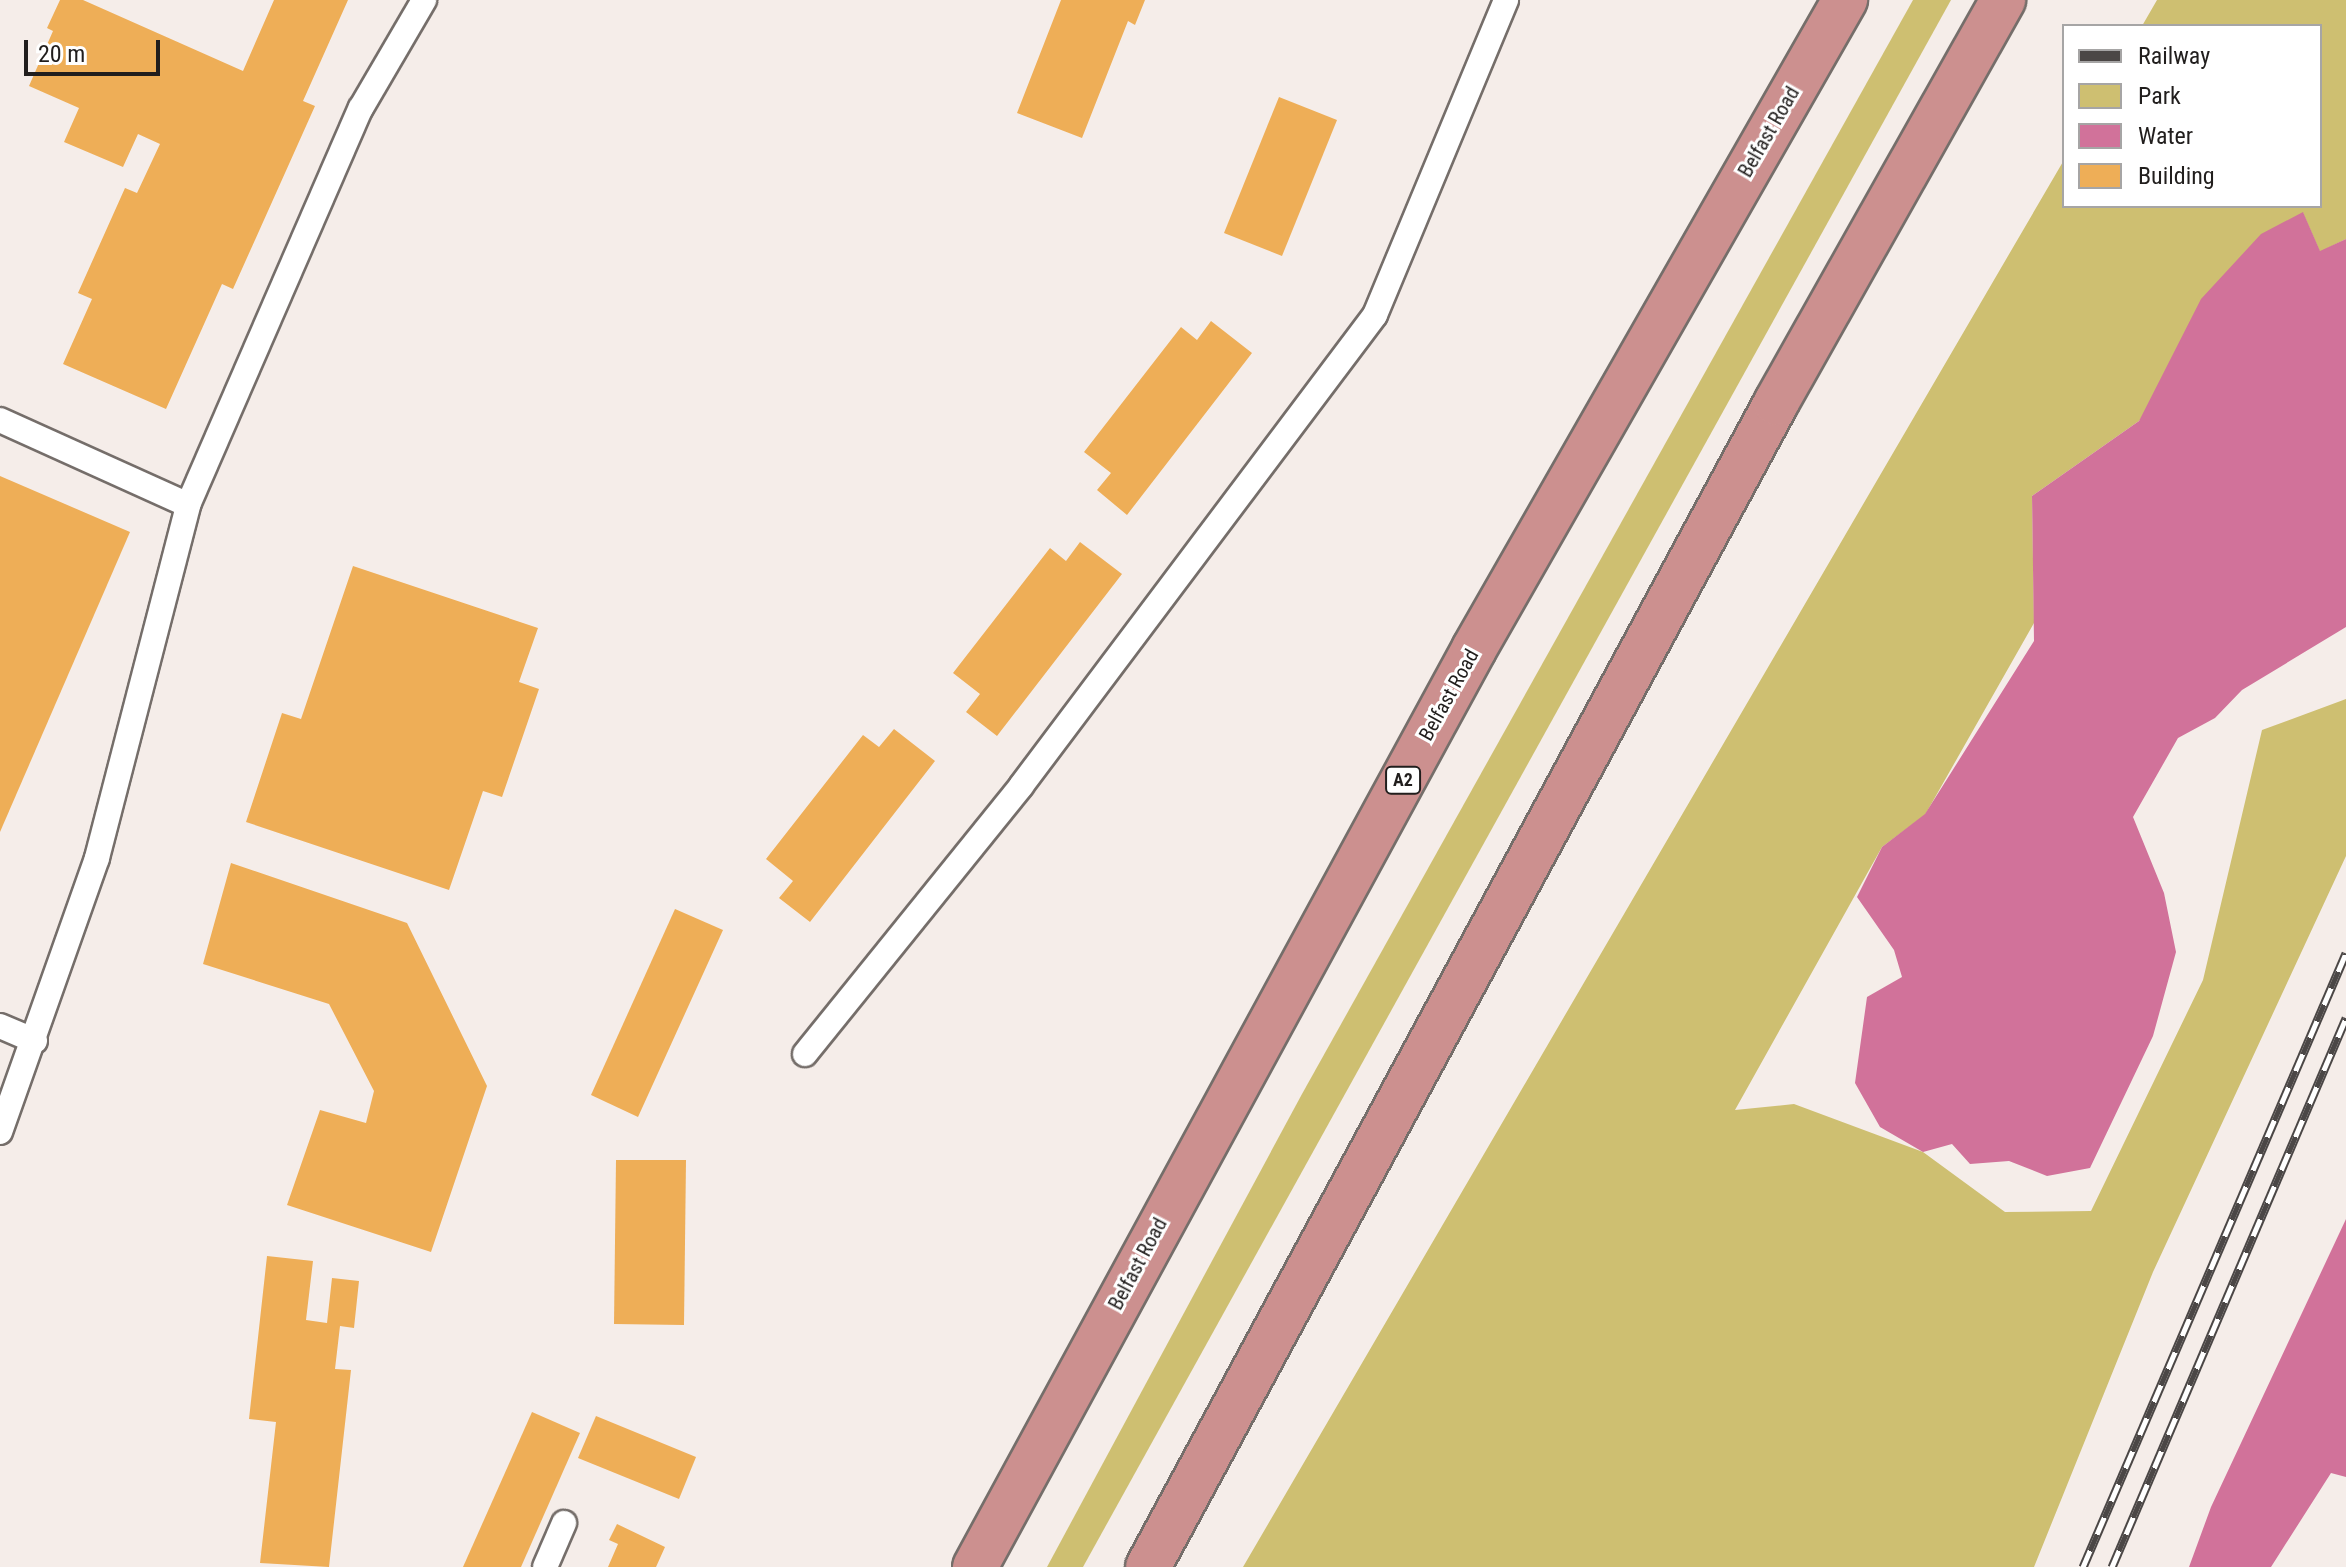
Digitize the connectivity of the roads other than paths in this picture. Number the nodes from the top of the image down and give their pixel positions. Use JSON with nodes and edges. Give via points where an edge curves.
{"nodes":[{"id":1,"x":424,"y":0,"type":"edge"},
{"id":2,"x":1506,"y":0,"type":"edge"},
{"id":3,"x":1845,"y":0,"type":"edge"},
{"id":4,"x":2003,"y":0,"type":"edge"},
{"id":5,"x":0,"y":420,"type":"edge"},
{"id":6,"x":188,"y":505,"type":"junction"},
{"id":7,"x":0,"y":1026,"type":"edge"},
{"id":8,"x":35,"y":1041,"type":"junction"},
{"id":9,"x":805,"y":1054,"type":"dead end"},
{"id":10,"x":0,"y":1132,"type":"edge"},
{"id":11,"x":564,"y":1523,"type":"dead end"},
{"id":12,"x":545,"y":1567,"type":"edge"},
{"id":13,"x":975,"y":1567,"type":"edge"},
{"id":14,"x":1148,"y":1567,"type":"edge"}],
"edges":[{"from":1,"to":6,"type":"lane","via":[[361,108]]},
{"from":2,"to":9,"type":"lane","via":[[1375,315],[1021,786]]},
{"from":3,"to":13,"type":"highway","name":"Belfast Road","number":"A2","via":[[1474,649]]},
{"from":4,"to":14,"type":"highway","via":[[1776,403]]},
{"from":5,"to":6,"type":"lane"},
{"from":6,"to":8,"type":"lane","via":[[97,858]]},
{"from":7,"to":8,"type":"lane"},
{"from":8,"to":10,"type":"lane"},
{"from":11,"to":12,"type":"lane"}]}
